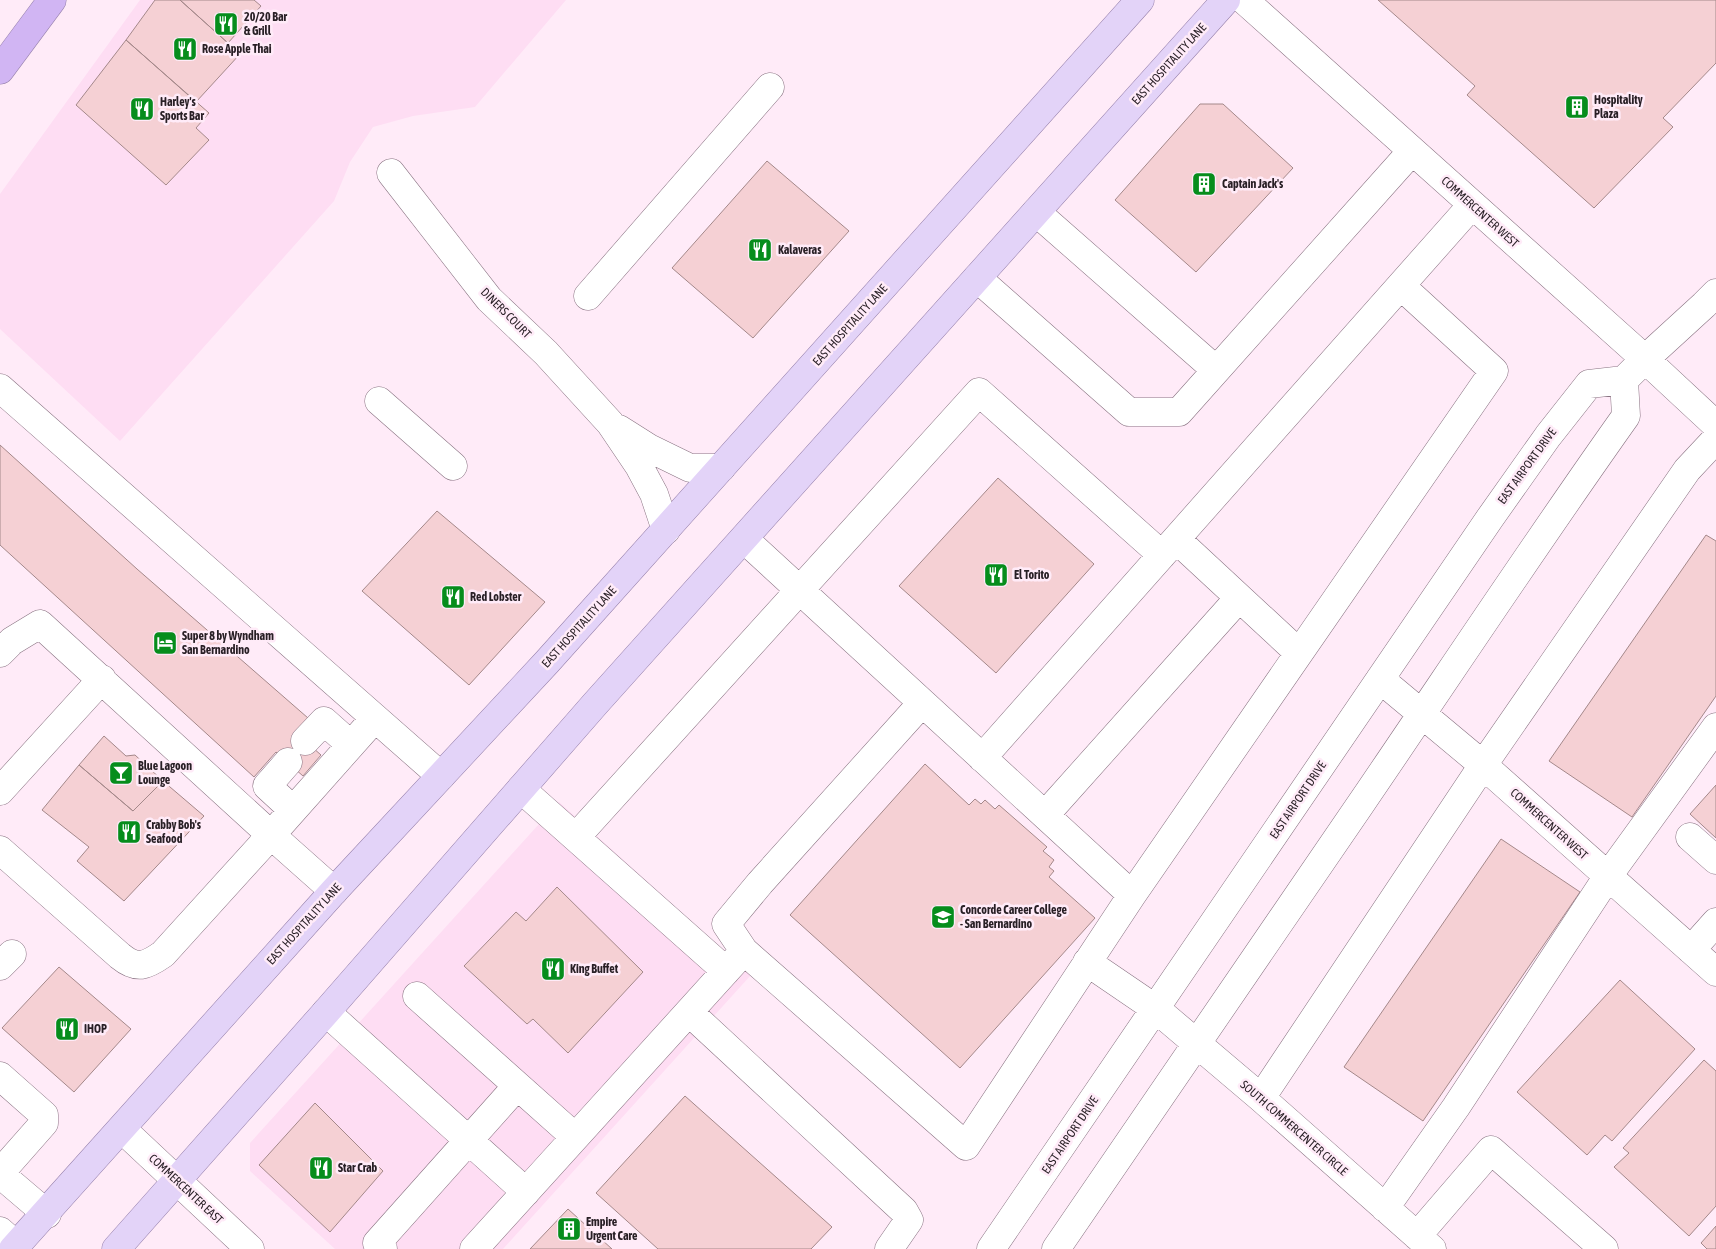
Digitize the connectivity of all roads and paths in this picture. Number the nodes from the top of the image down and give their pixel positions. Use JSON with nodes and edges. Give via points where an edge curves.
{"nodes":[{"id":1,"x":52,"y":0,"type":"edge"},
{"id":2,"x":1140,"y":0,"type":"edge"},
{"id":3,"x":1226,"y":0,"type":"edge"},
{"id":4,"x":1244,"y":0,"type":"edge"},
{"id":5,"x":0,"y":70,"type":"edge"},
{"id":6,"x":770,"y":87,"type":"dead end"},
{"id":7,"x":1412,"y":152,"type":"junction"},
{"id":8,"x":391,"y":173,"type":"dead end"},
{"id":9,"x":1472,"y":205,"type":"junction"},
{"id":10,"x":1036,"y":212,"type":"junction"},
{"id":11,"x":978,"y":278,"type":"junction"},
{"id":12,"x":1401,"y":286,"type":"junction"},
{"id":13,"x":1716,"y":293,"type":"edge"},
{"id":14,"x":588,"y":296,"type":"dead end"},
{"id":15,"x":1645,"y":359,"type":"junction"},
{"id":16,"x":1216,"y":370,"type":"junction"},
{"id":17,"x":1624,"y":380,"type":"junction"},
{"id":18,"x":0,"y":388,"type":"edge"},
{"id":19,"x":379,"y":401,"type":"dead end"},
{"id":20,"x":610,"y":423,"type":"junction"},
{"id":21,"x":1716,"y":425,"type":"edge"},
{"id":22,"x":1716,"y":439,"type":"edge"},
{"id":23,"x":453,"y":466,"type":"dead end"},
{"id":24,"x":721,"y":468,"type":"junction"},
{"id":25,"x":666,"y":530,"type":"junction"},
{"id":26,"x":744,"y":539,"type":"junction"},
{"id":27,"x":1169,"y":547,"type":"junction"},
{"id":28,"x":800,"y":590,"type":"junction"},
{"id":29,"x":1239,"y":598,"type":"junction"},
{"id":30,"x":1299,"y":653,"type":"junction"},
{"id":31,"x":0,"y":654,"type":"edge"},
{"id":32,"x":102,"y":679,"type":"junction"},
{"id":33,"x":1380,"y":679,"type":"junction"},
{"id":34,"x":922,"y":703,"type":"junction"},
{"id":35,"x":1420,"y":714,"type":"junction"},
{"id":36,"x":375,"y":718,"type":"junction"},
{"id":37,"x":1716,"y":727,"type":"edge"},
{"id":38,"x":305,"y":741,"type":"dead end"},
{"id":39,"x":351,"y":745,"type":"junction"},
{"id":40,"x":982,"y":758,"type":"junction"},
{"id":41,"x":288,"y":762,"type":"dead end"},
{"id":42,"x":1483,"y":765,"type":"junction"},
{"id":43,"x":441,"y":776,"type":"junction"},
{"id":44,"x":521,"y":789,"type":"junction"},
{"id":45,"x":0,"y":791,"type":"edge"},
{"id":46,"x":293,"y":810,"type":"junction"},
{"id":47,"x":1045,"y":815,"type":"junction"},
{"id":48,"x":271,"y":835,"type":"junction"},
{"id":49,"x":576,"y":837,"type":"junction"},
{"id":50,"x":1690,"y":837,"type":"dead end"},
{"id":51,"x":0,"y":850,"type":"edge"},
{"id":52,"x":1716,"y":860,"type":"edge"},
{"id":53,"x":1608,"y":876,"type":"junction"},
{"id":54,"x":334,"y":891,"type":"junction"},
{"id":55,"x":1132,"y":895,"type":"junction"},
{"id":56,"x":1716,"y":922,"type":"edge"},
{"id":57,"x":1691,"y":950,"type":"junction"},
{"id":58,"x":744,"y":951,"type":"junction"},
{"id":59,"x":1087,"y":962,"type":"junction"},
{"id":60,"x":726,"y":971,"type":"junction"},
{"id":61,"x":1716,"y":972,"type":"edge"},
{"id":62,"x":417,"y":996,"type":"dead end"},
{"id":63,"x":1156,"y":1009,"type":"junction"},
{"id":64,"x":326,"y":1012,"type":"junction"},
{"id":65,"x":689,"y":1012,"type":"junction"},
{"id":66,"x":1196,"y":1043,"type":"junction"},
{"id":67,"x":3,"y":1084,"type":"edge"},
{"id":68,"x":517,"y":1086,"type":"junction"},
{"id":69,"x":1261,"y":1098,"type":"junction"},
{"id":70,"x":122,"y":1129,"type":"junction"},
{"id":71,"x":576,"y":1137,"type":"junction"},
{"id":72,"x":469,"y":1140,"type":"junction"},
{"id":73,"x":0,"y":1173,"type":"edge"},
{"id":74,"x":178,"y":1180,"type":"junction"},
{"id":75,"x":526,"y":1192,"type":"junction"},
{"id":76,"x":1385,"y":1208,"type":"junction"},
{"id":77,"x":47,"y":1214,"type":"junction"},
{"id":78,"x":10,"y":1242,"type":"edge"},
{"id":79,"x":1424,"y":1242,"type":"edge"},
{"id":80,"x":116,"y":1249,"type":"edge"},
{"id":81,"x":250,"y":1249,"type":"edge"},
{"id":82,"x":383,"y":1249,"type":"edge"},
{"id":83,"x":474,"y":1249,"type":"edge"},
{"id":84,"x":889,"y":1249,"type":"edge"},
{"id":85,"x":992,"y":1249,"type":"edge"},
{"id":86,"x":1056,"y":1249,"type":"edge"},
{"id":87,"x":1604,"y":1249,"type":"edge"}],
"edges":[{"from":1,"to":5,"type":"highway"},
{"from":2,"to":24,"type":"main road","name":"EAST HOSPITALITY LANE"},
{"from":3,"to":10,"type":"main road","name":"EAST HOSPITALITY LANE"},
{"from":4,"to":7,"type":"street","name":"COMMERCENTER WEST"},
{"from":6,"to":14,"type":"street"},
{"from":7,"to":9,"type":"street","name":"COMMERCENTER WEST"},
{"from":7,"to":16,"type":"street"},
{"from":8,"to":20,"type":"street","name":"DINERS COURT","via":[[488,299],[546,353]]},
{"from":9,"to":12,"type":"street"},
{"from":9,"to":15,"type":"street","name":"COMMERCENTER WEST"},
{"from":10,"to":11,"type":"main road","name":"EAST HOSPITALITY LANE"},
{"from":10,"to":16,"type":"street"},
{"from":11,"to":16,"type":"street","via":[[1129,412],[1179,412]]},
{"from":11,"to":26,"type":"main road","name":"EAST HOSPITALITY LANE"},
{"from":12,"to":27,"type":"street"},
{"from":12,"to":30,"type":"street","via":[[1494,371]]},
{"from":13,"to":15,"type":"street"},
{"from":15,"to":17,"type":"street"},
{"from":15,"to":21,"type":"street","name":"COMMERCENTER WEST"},
{"from":17,"to":33,"type":"street","name":"EAST AIRPORT DRIVE","via":[[1589,384],[1543,443]]},
{"from":17,"to":35,"type":"street","via":[[1626,416]]},
{"from":18,"to":36,"type":"street"},
{"from":19,"to":23,"type":"street"},
{"from":20,"to":24,"type":"street","name":"DINERS COURT","via":[[649,448],[690,468]]},
{"from":20,"to":25,"type":"street","name":"DINERS COURT","via":[[651,487]]},
{"from":22,"to":42,"type":"street","via":[[1687,470]]},
{"from":24,"to":25,"type":"main road","name":"EAST HOSPITALITY LANE"},
{"from":25,"to":43,"type":"main road","name":"EAST HOSPITALITY LANE"},
{"from":26,"to":28,"type":"street"},
{"from":26,"to":44,"type":"main road","name":"EAST HOSPITALITY LANE"},
{"from":27,"to":28,"type":"street","via":[[979,392]]},
{"from":27,"to":29,"type":"street"},
{"from":27,"to":40,"type":"street"},
{"from":28,"to":34,"type":"street"},
{"from":28,"to":49,"type":"street"},
{"from":29,"to":30,"type":"street"},
{"from":29,"to":47,"type":"street"},
{"from":30,"to":55,"type":"street"},
{"from":31,"to":32,"type":"street","via":[[12,641],[40,624]]},
{"from":32,"to":45,"type":"street"},
{"from":32,"to":48,"type":"street"},
{"from":33,"to":35,"type":"street","name":"COMMERCENTER WEST"},
{"from":33,"to":63,"type":"street","name":"EAST AIRPORT DRIVE"},
{"from":34,"to":40,"type":"street"},
{"from":34,"to":58,"type":"street","via":[[726,924]]},
{"from":35,"to":42,"type":"street","name":"COMMERCENTER WEST"},
{"from":35,"to":66,"type":"street"},
{"from":36,"to":39,"type":"street"},
{"from":36,"to":43,"type":"street"},
{"from":37,"to":53,"type":"street"},
{"from":38,"to":39,"type":"street","via":[[324,721]]},
{"from":39,"to":46,"type":"street"},
{"from":40,"to":47,"type":"street"},
{"from":41,"to":46,"type":"street","via":[[267,786]]},
{"from":42,"to":53,"type":"street","name":"COMMERCENTER WEST"},
{"from":42,"to":69,"type":"street"},
{"from":43,"to":54,"type":"main road","name":"EAST HOSPITALITY LANE"},
{"from":44,"to":49,"type":"street"},
{"from":44,"to":64,"type":"main road","name":"EAST HOSPITALITY LANE"},
{"from":46,"to":48,"type":"street"},
{"from":47,"to":55,"type":"street"},
{"from":48,"to":51,"type":"street","via":[[163,954],[140,966],[120,956]]},
{"from":48,"to":54,"type":"street"},
{"from":49,"to":60,"type":"street"},
{"from":50,"to":52,"type":"street"},
{"from":53,"to":57,"type":"street","name":"COMMERCENTER WEST"},
{"from":53,"to":76,"type":"street","via":[[1456,1107]]},
{"from":54,"to":70,"type":"main road","name":"EAST HOSPITALITY LANE"},
{"from":55,"to":59,"type":"street"},
{"from":56,"to":57,"type":"street"},
{"from":57,"to":61,"type":"street","name":"COMMERCENTER WEST"},
{"from":58,"to":59,"type":"street","via":[[966,1146]]},
{"from":58,"to":60,"type":"street"},
{"from":59,"to":63,"type":"street","name":"SOUTH COMMERCENTER CIRCLE"},
{"from":60,"to":65,"type":"street"},
{"from":62,"to":68,"type":"street"},
{"from":63,"to":66,"type":"street","name":"SOUTH COMMERCENTER CIRCLE"},
{"from":63,"to":85,"type":"street","name":"EAST AIRPORT DRIVE"},
{"from":64,"to":72,"type":"street"},
{"from":64,"to":74,"type":"main road","name":"EAST HOSPITALITY LANE"},
{"from":65,"to":71,"type":"street"},
{"from":65,"to":84,"type":"street","via":[[904,1211],[909,1220]]},
{"from":66,"to":69,"type":"street","name":"SOUTH COMMERCENTER CIRCLE"},
{"from":66,"to":86,"type":"street"},
{"from":67,"to":73,"type":"street","via":[[44,1115],[44,1123]]},
{"from":68,"to":71,"type":"street"},
{"from":68,"to":72,"type":"street"},
{"from":69,"to":76,"type":"street","name":"SOUTH COMMERCENTER CIRCLE"},
{"from":70,"to":74,"type":"street","name":"COMMERCENTER EAST"},
{"from":70,"to":77,"type":"main road","name":"EAST HOSPITALITY LANE"},
{"from":71,"to":75,"type":"street"},
{"from":72,"to":75,"type":"street"},
{"from":72,"to":82,"type":"street","via":[[377,1243]]},
{"from":73,"to":77,"type":"street"},
{"from":74,"to":80,"type":"main road","name":"EAST HOSPITALITY LANE"},
{"from":74,"to":81,"type":"street","name":"COMMERCENTER EAST"},
{"from":75,"to":83,"type":"street"},
{"from":76,"to":79,"type":"street","name":"SOUTH COMMERCENTER CIRCLE"},
{"from":77,"to":78,"type":"main road","name":"EAST HOSPITALITY LANE"},
{"from":79,"to":87,"type":"street","via":[[1491,1150]]}]}
